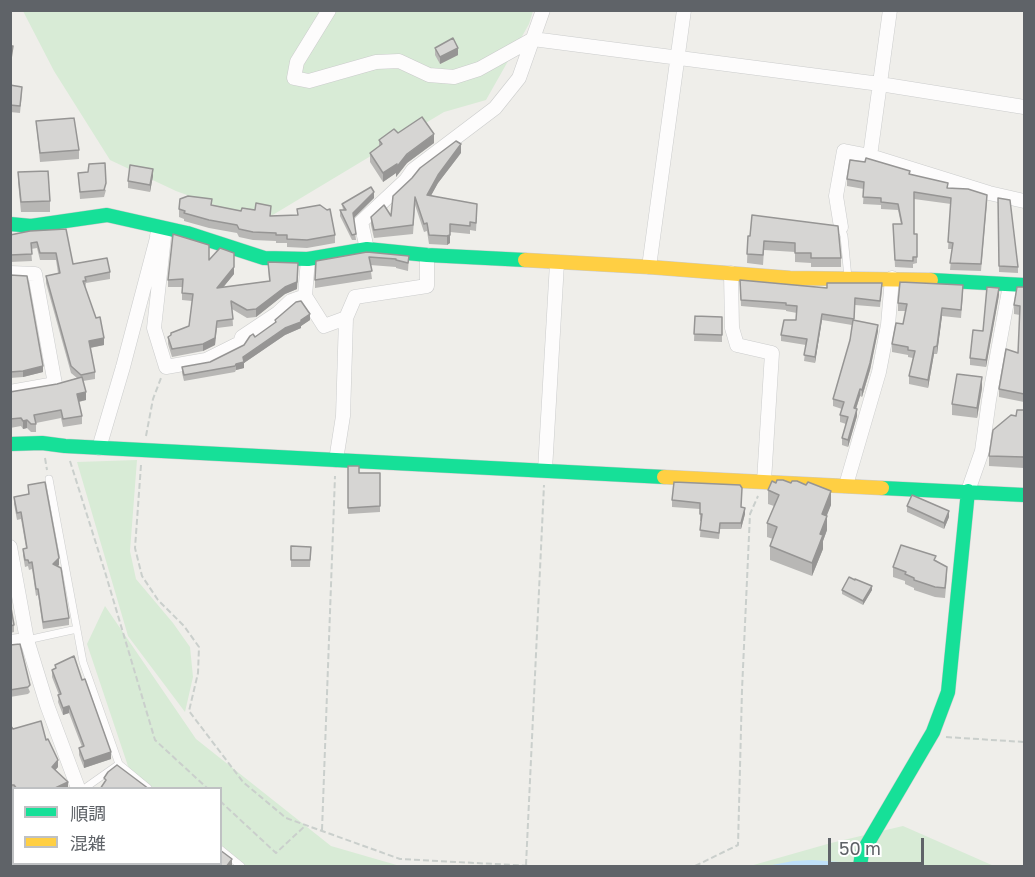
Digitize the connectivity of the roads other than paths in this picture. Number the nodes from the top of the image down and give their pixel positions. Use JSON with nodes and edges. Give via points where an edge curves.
{"nodes":[{"id":1,"x":329,"y":10,"type":"edge"},
{"id":2,"x":543,"y":10,"type":"edge"},
{"id":3,"x":684,"y":10,"type":"edge"},
{"id":4,"x":890,"y":10,"type":"edge"},
{"id":5,"x":533,"y":39,"type":"junction"},
{"id":6,"x":678,"y":58,"type":"junction"},
{"id":7,"x":880,"y":84,"type":"junction"},
{"id":8,"x":1024,"y":106,"type":"edge"},
{"id":9,"x":870,"y":156,"type":"junction"},
{"id":10,"x":1024,"y":201,"type":"edge"},
{"id":11,"x":10,"y":224,"type":"edge"},
{"id":12,"x":841,"y":227,"type":"joint"},
{"id":13,"x":158,"y":232,"type":"junction"},
{"id":14,"x":368,"y":249,"type":"junction"},
{"id":15,"x":427,"y":255,"type":"junction"},
{"id":16,"x":308,"y":259,"type":"junction"},
{"id":17,"x":557,"y":263,"type":"junction"},
{"id":18,"x":649,"y":267,"type":"junction"},
{"id":19,"x":10,"y":273,"type":"edge"},
{"id":20,"x":731,"y":273,"type":"junction"},
{"id":21,"x":892,"y":278,"type":"junction"},
{"id":22,"x":848,"y":279,"type":"junction"},
{"id":23,"x":1010,"y":285,"type":"junction"},
{"id":24,"x":1024,"y":285,"type":"edge"},
{"id":25,"x":305,"y":296,"type":"junction"},
{"id":26,"x":346,"y":318,"type":"junction"},
{"id":27,"x":10,"y":392,"type":"edge"},
{"id":28,"x":10,"y":444,"type":"edge"},
{"id":29,"x":99,"y":448,"type":"junction"},
{"id":30,"x":336,"y":460,"type":"junction"},
{"id":31,"x":544,"y":470,"type":"junction"},
{"id":32,"x":49,"y":480,"type":"road end"},
{"id":33,"x":764,"y":481,"type":"junction"},
{"id":34,"x":846,"y":485,"type":"junction"},
{"id":35,"x":968,"y":490,"type":"junction"},
{"id":36,"x":1024,"y":495,"type":"edge"},
{"id":37,"x":10,"y":547,"type":"edge"},
{"id":38,"x":77,"y":629,"type":"junction"},
{"id":39,"x":27,"y":640,"type":"junction"},
{"id":40,"x":10,"y":642,"type":"edge"},
{"id":41,"x":119,"y":764,"type":"junction"},
{"id":42,"x":77,"y":787,"type":"edge"},
{"id":43,"x":88,"y":787,"type":"edge"},
{"id":44,"x":146,"y":787,"type":"edge"},
{"id":45,"x":222,"y":851,"type":"edge"},
{"id":46,"x":241,"y":867,"type":"edge"},
{"id":47,"x":860,"y":867,"type":"edge"}],
"edges":[{"from":1,"to":5,"type":"street","via":[[297,62],[294,78],[309,81],[376,62],[399,61],[429,75],[454,77],[479,69]]},
{"from":2,"to":5,"type":"street"},
{"from":3,"to":6,"type":"street"},
{"from":4,"to":7,"type":"street"},
{"from":5,"to":6,"type":"street"},
{"from":5,"to":14,"type":"street","via":[[519,78],[495,108],[413,170],[361,222]]},
{"from":6,"to":7,"type":"street"},
{"from":6,"to":18,"type":"street"},
{"from":7,"to":8,"type":"street"},
{"from":7,"to":9,"type":"street"},
{"from":9,"to":10,"type":"street"},
{"from":9,"to":12,"type":"street","via":[[844,151],[836,196]]},
{"from":11,"to":13,"type":"street","via":[[31,226],[107,215]]},
{"from":12,"to":22,"type":"lane"},
{"from":13,"to":16,"type":"street","via":[[187,233],[264,258]]},
{"from":13,"to":25,"type":"street","via":[[164,237],[154,328],[166,367],[206,360],[240,343],[242,337],[291,301]]},
{"from":13,"to":29,"type":"street"},
{"from":14,"to":15,"type":"street"},
{"from":14,"to":16,"type":"street"},
{"from":15,"to":17,"type":"street"},
{"from":15,"to":26,"type":"street","via":[[426,286],[355,297]]},
{"from":16,"to":25,"type":"street"},
{"from":17,"to":18,"type":"street"},
{"from":17,"to":31,"type":"street"},
{"from":18,"to":20,"type":"street"},
{"from":19,"to":27,"type":"street","via":[[35,274],[55,384]]},
{"from":20,"to":22,"type":"street"},
{"from":20,"to":33,"type":"street","via":[[732,328],[737,345],[772,353]]},
{"from":21,"to":22,"type":"street"},
{"from":21,"to":23,"type":"street"},
{"from":21,"to":34,"type":"street","via":[[879,372]]},
{"from":23,"to":24,"type":"street"},
{"from":23,"to":35,"type":"street","via":[[982,451]]},
{"from":25,"to":26,"type":"street","via":[[324,326]]},
{"from":26,"to":30,"type":"street","via":[[343,416]]},
{"from":28,"to":29,"type":"street"},
{"from":29,"to":30,"type":"street"},
{"from":30,"to":31,"type":"street"},
{"from":31,"to":33,"type":"street"},
{"from":32,"to":38,"type":"lane"},
{"from":33,"to":34,"type":"street"},
{"from":34,"to":35,"type":"street"},
{"from":35,"to":36,"type":"street"},
{"from":35,"to":47,"type":"street","via":[[948,692],[933,732],[862,853]]},
{"from":37,"to":39,"type":"street"},
{"from":38,"to":39,"type":"lane"},
{"from":38,"to":41,"type":"lane","via":[[83,662]]},
{"from":39,"to":40,"type":"street"},
{"from":39,"to":42,"type":"street"},
{"from":41,"to":43,"type":"lane"},
{"from":41,"to":44,"type":"lane"},
{"from":45,"to":46,"type":"lane"}]}
